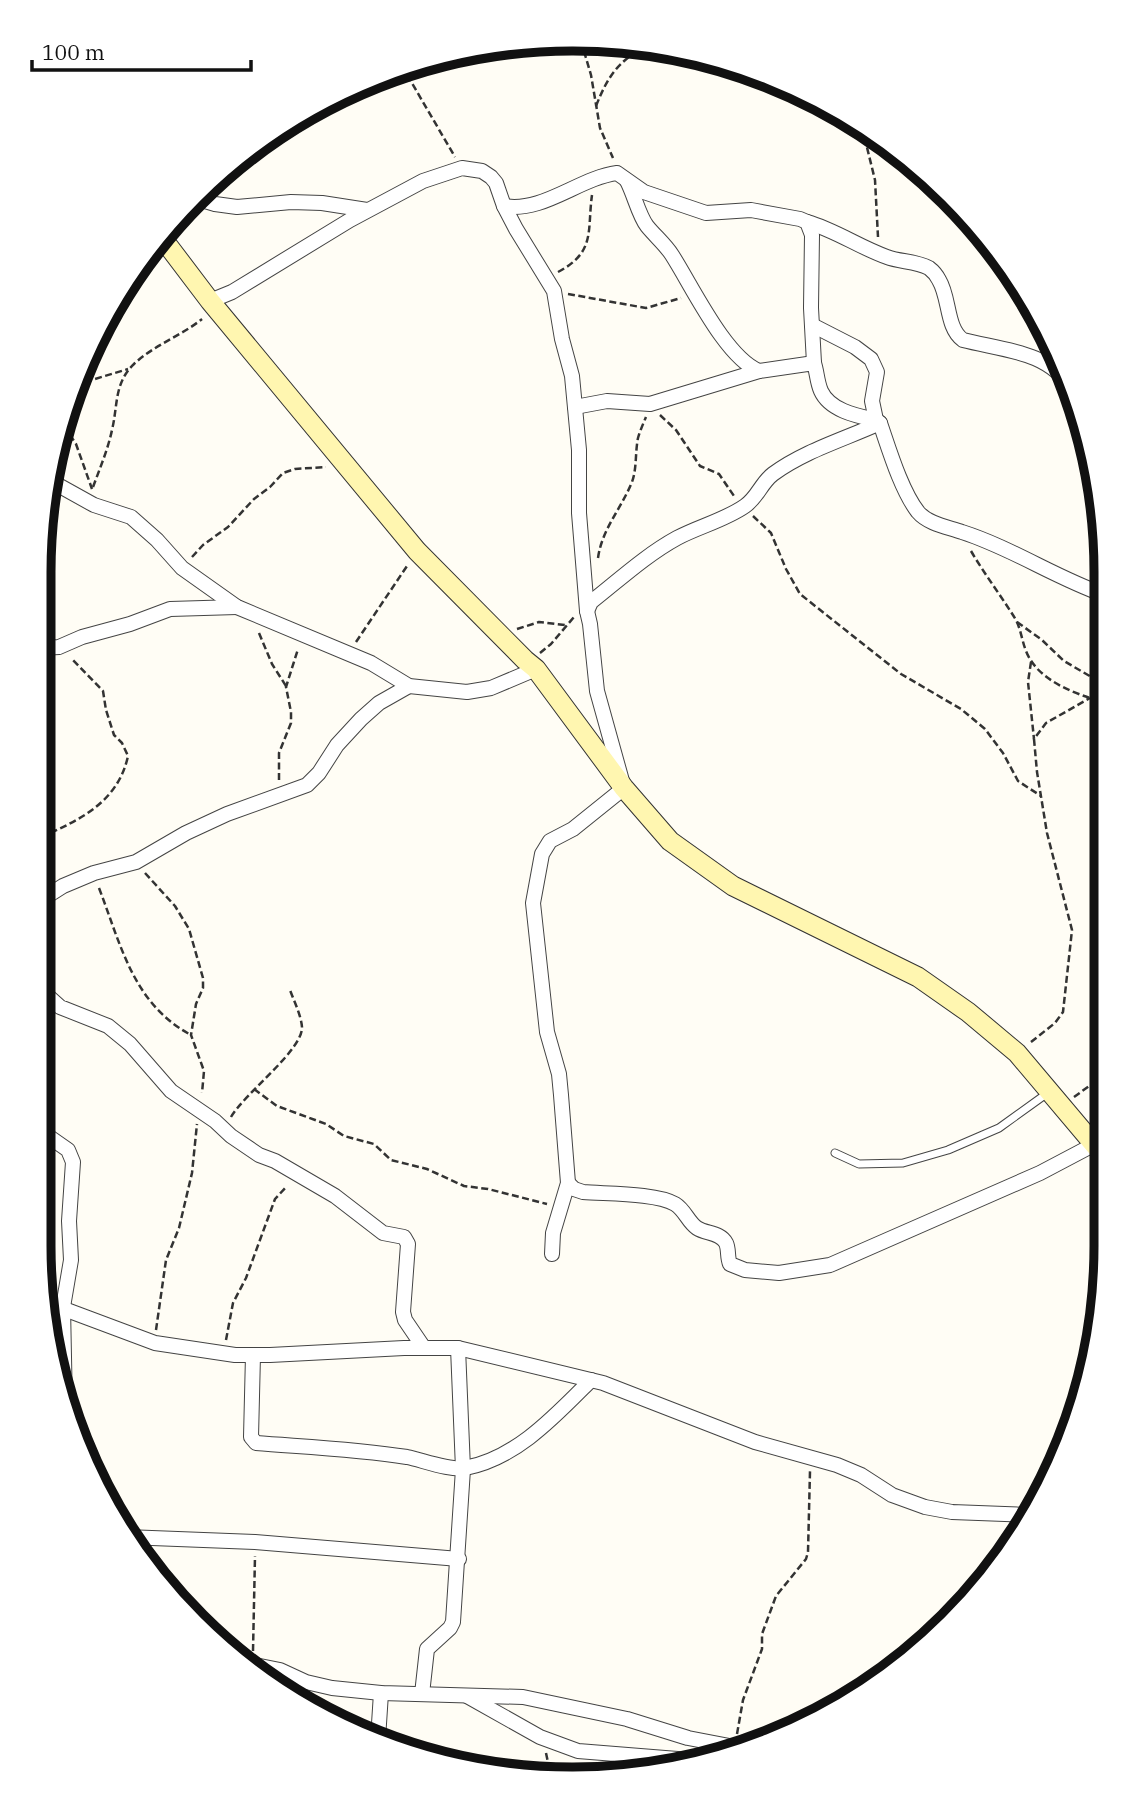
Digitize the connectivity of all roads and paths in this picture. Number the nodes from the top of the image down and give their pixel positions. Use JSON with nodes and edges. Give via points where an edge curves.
{"nodes":[{"id":1,"x":584,"y":51,"type":"edge"},
{"id":2,"x":634,"y":54,"type":"edge"},
{"id":3,"x":408,"y":77,"type":"edge"},
{"id":4,"x":595,"y":110,"type":"junction"},
{"id":5,"x":866,"y":142,"type":"edge"},
{"id":6,"x":462,"y":168,"type":"junction"},
{"id":7,"x":624,"y":178,"type":"junction"},
{"id":8,"x":594,"y":180,"type":"junction"},
{"id":9,"x":207,"y":201,"type":"edge"},
{"id":10,"x":503,"y":206,"type":"junction"},
{"id":11,"x":367,"y":211,"type":"junction"},
{"id":12,"x":807,"y":222,"type":"junction"},
{"id":13,"x":167,"y":244,"type":"edge"},
{"id":14,"x":880,"y":254,"type":"junction"},
{"id":15,"x":546,"y":278,"type":"junction"},
{"id":16,"x":554,"y":291,"type":"junction"},
{"id":17,"x":694,"y":295,"type":"junction"},
{"id":18,"x":213,"y":304,"type":"junction"},
{"id":19,"x":812,"y":325,"type":"junction"},
{"id":20,"x":1048,"y":358,"type":"edge"},
{"id":21,"x":814,"y":363,"type":"junction"},
{"id":22,"x":131,"y":368,"type":"junction"},
{"id":23,"x":759,"y":371,"type":"junction"},
{"id":24,"x":87,"y":382,"type":"edge"},
{"id":25,"x":650,"y":406,"type":"junction"},
{"id":26,"x":575,"y":407,"type":"junction"},
{"id":27,"x":878,"y":421,"type":"junction"},
{"id":28,"x":70,"y":435,"type":"edge"},
{"id":29,"x":340,"y":458,"type":"junction"},
{"id":30,"x":58,"y":485,"type":"edge"},
{"id":31,"x":92,"y":489,"type":"junction"},
{"id":32,"x":94,"y":505,"type":"junction"},
{"id":33,"x":745,"y":506,"type":"junction"},
{"id":34,"x":970,"y":549,"type":"dead end"},
{"id":35,"x":417,"y":551,"type":"junction"},
{"id":36,"x":597,"y":567,"type":"dead end"},
{"id":37,"x":182,"y":568,"type":"junction"},
{"id":38,"x":1094,"y":591,"type":"edge"},
{"id":39,"x":237,"y":607,"type":"junction"},
{"id":40,"x":587,"y":611,"type":"junction"},
{"id":41,"x":251,"y":613,"type":"junction"},
{"id":42,"x":1017,"y":622,"type":"junction"},
{"id":43,"x":565,"y":625,"type":"junction"},
{"id":44,"x":300,"y":634,"type":"junction"},
{"id":45,"x":500,"y":636,"type":"junction"},
{"id":46,"x":59,"y":646,"type":"junction"},
{"id":47,"x":51,"y":647,"type":"edge"},
{"id":48,"x":349,"y":654,"type":"junction"},
{"id":49,"x":1031,"y":661,"type":"junction"},
{"id":50,"x":530,"y":665,"type":"junction"},
{"id":51,"x":1094,"y":679,"type":"edge"},
{"id":52,"x":409,"y":686,"type":"junction"},
{"id":53,"x":286,"y":687,"type":"junction"},
{"id":54,"x":1094,"y":697,"type":"edge"},
{"id":55,"x":1090,"y":698,"type":"junction"},
{"id":56,"x":1034,"y":738,"type":"junction"},
{"id":57,"x":624,"y":788,"type":"junction"},
{"id":58,"x":1041,"y":796,"type":"junction"},
{"id":59,"x":270,"y":798,"type":"junction"},
{"id":60,"x":51,"y":832,"type":"edge"},
{"id":61,"x":136,"y":862,"type":"junction"},
{"id":62,"x":93,"y":873,"type":"junction"},
{"id":63,"x":51,"y":894,"type":"edge"},
{"id":64,"x":290,"y":990,"type":"dead end"},
{"id":65,"x":51,"y":999,"type":"edge"},
{"id":66,"x":191,"y":1035,"type":"junction"},
{"id":67,"x":1017,"y":1053,"type":"junction"},
{"id":68,"x":1094,"y":1080,"type":"edge"},
{"id":69,"x":254,"y":1089,"type":"junction"},
{"id":70,"x":1055,"y":1099,"type":"junction"},
{"id":71,"x":199,"y":1110,"type":"junction"},
{"id":72,"x":224,"y":1129,"type":"junction"},
{"id":73,"x":51,"y":1138,"type":"edge"},
{"id":74,"x":1094,"y":1143,"type":"edge"},
{"id":75,"x":1094,"y":1151,"type":"edge"},
{"id":76,"x":835,"y":1153,"type":"dead end"},
{"id":77,"x":304,"y":1180,"type":"junction"},
{"id":78,"x":568,"y":1183,"type":"junction"},
{"id":79,"x":561,"y":1205,"type":"junction"},
{"id":80,"x":552,"y":1254,"type":"dead end"},
{"id":81,"x":54,"y":1305,"type":"edge"},
{"id":82,"x":63,"y":1307,"type":"junction"},
{"id":83,"x":155,"y":1343,"type":"junction"},
{"id":84,"x":424,"y":1348,"type":"junction"},
{"id":85,"x":458,"y":1348,"type":"junction"},
{"id":86,"x":224,"y":1353,"type":"junction"},
{"id":87,"x":254,"y":1355,"type":"junction"},
{"id":88,"x":63,"y":1356,"type":"edge"},
{"id":89,"x":591,"y":1380,"type":"junction"},
{"id":90,"x":810,"y":1458,"type":"junction"},
{"id":91,"x":463,"y":1469,"type":"junction"},
{"id":92,"x":1019,"y":1515,"type":"edge"},
{"id":93,"x":141,"y":1538,"type":"edge"},
{"id":94,"x":255,"y":1542,"type":"junction"},
{"id":95,"x":459,"y":1559,"type":"junction"},
{"id":96,"x":248,"y":1653,"type":"edge"},
{"id":97,"x":266,"y":1667,"type":"edge"},
{"id":98,"x":280,"y":1670,"type":"junction"},
{"id":99,"x":281,"y":1677,"type":"edge"},
{"id":100,"x":381,"y":1693,"type":"junction"},
{"id":101,"x":422,"y":1694,"type":"junction"},
{"id":102,"x":466,"y":1695,"type":"junction"},
{"id":103,"x":379,"y":1730,"type":"edge"},
{"id":104,"x":540,"y":1737,"type":"junction"},
{"id":105,"x":698,"y":1740,"type":"junction"},
{"id":106,"x":738,"y":1741,"type":"edge"},
{"id":107,"x":724,"y":1745,"type":"edge"},
{"id":108,"x":693,"y":1753,"type":"edge"},
{"id":109,"x":661,"y":1759,"type":"edge"},
{"id":110,"x":550,"y":1766,"type":"edge"}],
"edges":[{"from":1,"to":4,"type":"path"},
{"from":2,"to":4,"type":"path","via":[[607,79]]},
{"from":3,"to":6,"type":"path"},
{"from":4,"to":7,"type":"path"},
{"from":5,"to":14,"type":"path","via":[[875,180]]},
{"from":6,"to":10,"type":"street","via":[[491,177]]},
{"from":6,"to":11,"type":"street","via":[[423,181]]},
{"from":7,"to":8,"type":"street","via":[[610,174]]},
{"from":7,"to":12,"type":"street","via":[[644,192],[706,214],[751,210]]},
{"from":7,"to":17,"type":"street","via":[[646,225],[671,253]]},
{"from":8,"to":10,"type":"street","via":[[525,206]]},
{"from":8,"to":15,"type":"path","via":[[591,223],[582,255]]},
{"from":9,"to":11,"type":"street","via":[[237,206],[322,203]]},
{"from":10,"to":15,"type":"street"},
{"from":11,"to":18,"type":"street"},
{"from":12,"to":14,"type":"street"},
{"from":12,"to":19,"type":"street","via":[[813,245]]},
{"from":13,"to":18,"type":"street"},
{"from":14,"to":20,"type":"street","via":[[932,270],[947,296],[954,330],[963,340]]},
{"from":15,"to":16,"type":"street"},
{"from":16,"to":17,"type":"path","via":[[646,308]]},
{"from":16,"to":26,"type":"street"},
{"from":17,"to":23,"type":"street","via":[[739,356]]},
{"from":18,"to":22,"type":"path","via":[[186,332]]},
{"from":18,"to":29,"type":"street"},
{"from":19,"to":21,"type":"street"},
{"from":19,"to":27,"type":"street","via":[[871,359],[877,372],[872,401]]},
{"from":21,"to":23,"type":"street"},
{"from":21,"to":27,"type":"street","via":[[822,393],[832,403],[847,413]]},
{"from":22,"to":24,"type":"path"},
{"from":22,"to":31,"type":"path","via":[[119,383],[113,426]]},
{"from":23,"to":25,"type":"street"},
{"from":25,"to":26,"type":"street","via":[[607,401]]},
{"from":25,"to":33,"type":"path","via":[[670,422],[701,466],[719,474]]},
{"from":25,"to":36,"type":"path","via":[[638,439],[633,479],[600,544]]},
{"from":26,"to":40,"type":"street"},
{"from":27,"to":33,"type":"street","via":[[786,466]]},
{"from":27,"to":38,"type":"street","via":[[899,475],[927,520],[978,537]]},
{"from":28,"to":31,"type":"path"},
{"from":29,"to":35,"type":"street"},
{"from":29,"to":37,"type":"path","via":[[321,469],[283,473]]},
{"from":30,"to":32,"type":"street"},
{"from":31,"to":32,"type":"path"},
{"from":32,"to":37,"type":"street","via":[[131,517]]},
{"from":33,"to":40,"type":"street","via":[[652,554]]},
{"from":33,"to":58,"type":"path","via":[[771,533],[800,594],[901,674],[961,709],[985,729],[1018,781]]},
{"from":34,"to":42,"type":"path"},
{"from":35,"to":45,"type":"street"},
{"from":35,"to":48,"type":"path"},
{"from":37,"to":39,"type":"street"},
{"from":39,"to":41,"type":"street"},
{"from":39,"to":46,"type":"street","via":[[170,609]]},
{"from":40,"to":43,"type":"path"},
{"from":40,"to":57,"type":"street","via":[[597,691]]},
{"from":41,"to":44,"type":"street"},
{"from":41,"to":53,"type":"path"},
{"from":42,"to":49,"type":"path"},
{"from":42,"to":51,"type":"path","via":[[1064,661]]},
{"from":43,"to":45,"type":"path","via":[[539,622]]},
{"from":43,"to":50,"type":"path"},
{"from":44,"to":48,"type":"street"},
{"from":44,"to":53,"type":"path"},
{"from":45,"to":50,"type":"street"},
{"from":46,"to":47,"type":"street"},
{"from":46,"to":60,"type":"path","via":[[103,691],[114,735],[128,757],[111,792],[91,813]]},
{"from":48,"to":52,"type":"street"},
{"from":49,"to":55,"type":"path","via":[[1068,690]]},
{"from":49,"to":56,"type":"path","via":[[1028,682]]},
{"from":50,"to":52,"type":"street","via":[[491,688],[467,692]]},
{"from":50,"to":57,"type":"street"},
{"from":52,"to":59,"type":"street","via":[[361,719],[307,785]]},
{"from":53,"to":59,"type":"path","via":[[291,723],[279,753],[279,781]]},
{"from":54,"to":55,"type":"path"},
{"from":55,"to":56,"type":"path","via":[[1046,723]]},
{"from":56,"to":58,"type":"path"},
{"from":57,"to":67,"type":"street","via":[[670,841],[733,886],[918,977]]},
{"from":57,"to":78,"type":"street","via":[[573,829],[550,841],[535,885],[547,1032],[559,1074]]},
{"from":58,"to":67,"type":"path","via":[[1072,930],[1063,1012]]},
{"from":59,"to":61,"type":"street","via":[[186,832]]},
{"from":61,"to":62,"type":"street"},
{"from":61,"to":66,"type":"path","via":[[189,929],[203,978]]},
{"from":62,"to":63,"type":"street"},
{"from":62,"to":66,"type":"path","via":[[142,992]]},
{"from":64,"to":69,"type":"path","via":[[301,1037]]},
{"from":65,"to":71,"type":"street","via":[[108,1026],[172,1091]]},
{"from":66,"to":71,"type":"path","via":[[204,1071]]},
{"from":67,"to":70,"type":"street"},
{"from":68,"to":70,"type":"path"},
{"from":69,"to":72,"type":"path"},
{"from":69,"to":79,"type":"path","via":[[277,1106],[374,1144],[391,1160],[428,1169],[464,1186]]},
{"from":70,"to":74,"type":"street"},
{"from":70,"to":76,"type":"lane","via":[[948,1150],[903,1163],[859,1164]]},
{"from":71,"to":72,"type":"street"},
{"from":71,"to":83,"type":"path","via":[[192,1173],[166,1260]]},
{"from":72,"to":77,"type":"street"},
{"from":73,"to":82,"type":"street","via":[[68,1150],[73,1162],[71,1260]]},
{"from":75,"to":78,"type":"street","via":[[830,1265],[779,1273],[735,1267],[723,1239],[698,1229],[673,1203],[654,1197],[583,1192]]},
{"from":77,"to":84,"type":"street","via":[[335,1196],[383,1233],[407,1240],[403,1311]]},
{"from":77,"to":86,"type":"path","via":[[286,1186],[275,1199],[233,1303]]},
{"from":78,"to":79,"type":"street"},
{"from":79,"to":80,"type":"street"},
{"from":81,"to":82,"type":"street"},
{"from":82,"to":83,"type":"street"},
{"from":82,"to":88,"type":"street"},
{"from":83,"to":86,"type":"street"},
{"from":84,"to":85,"type":"street"},
{"from":84,"to":87,"type":"street"},
{"from":85,"to":89,"type":"street"},
{"from":85,"to":91,"type":"street"},
{"from":86,"to":87,"type":"street"},
{"from":87,"to":91,"type":"street","via":[[251,1437],[256,1443],[340,1448]]},
{"from":89,"to":90,"type":"street"},
{"from":89,"to":91,"type":"street","via":[[523,1443]]},
{"from":90,"to":92,"type":"street","via":[[861,1475],[892,1495],[925,1507]]},
{"from":90,"to":106,"type":"path","via":[[808,1552],[776,1595],[743,1700]]},
{"from":91,"to":95,"type":"street"},
{"from":93,"to":94,"type":"street"},
{"from":94,"to":95,"type":"street"},
{"from":94,"to":96,"type":"path"},
{"from":95,"to":101,"type":"street","via":[[453,1622],[427,1649]]},
{"from":97,"to":98,"type":"street"},
{"from":98,"to":99,"type":"street"},
{"from":98,"to":100,"type":"street","via":[[319,1685]]},
{"from":100,"to":101,"type":"street"},
{"from":100,"to":103,"type":"street"},
{"from":101,"to":102,"type":"street"},
{"from":102,"to":104,"type":"street"},
{"from":102,"to":105,"type":"street","via":[[523,1697]]},
{"from":104,"to":109,"type":"street","via":[[578,1751]]},
{"from":104,"to":110,"type":"path"},
{"from":105,"to":107,"type":"street"},
{"from":105,"to":108,"type":"street"}]}
